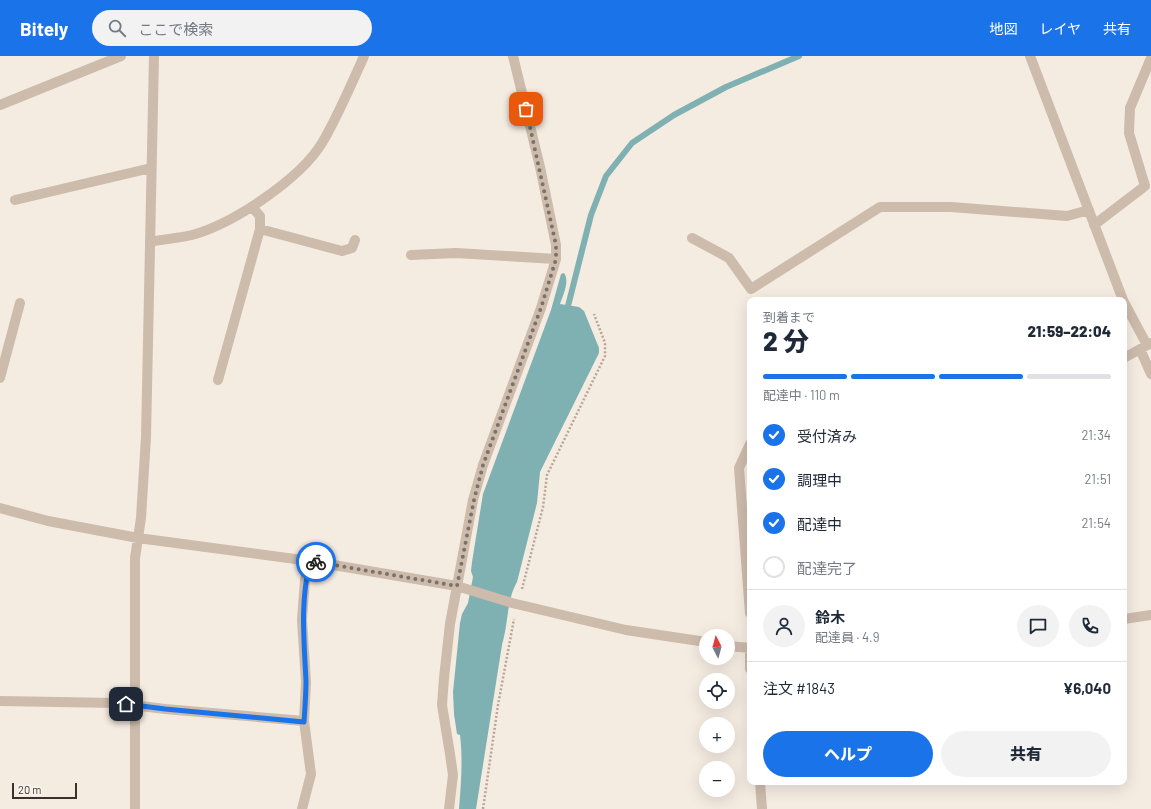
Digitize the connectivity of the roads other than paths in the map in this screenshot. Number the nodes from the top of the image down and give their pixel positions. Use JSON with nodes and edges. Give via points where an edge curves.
{"nodes":[{"id":1,"x":121,"y":56,"type":"edge"},
{"id":2,"x":154,"y":56,"type":"edge"},
{"id":3,"x":364,"y":56,"type":"edge"},
{"id":4,"x":513,"y":56,"type":"edge"},
{"id":5,"x":1030,"y":56,"type":"edge"},
{"id":6,"x":1151,"y":58,"type":"edge"},
{"id":7,"x":0,"y":105,"type":"edge"},
{"id":8,"x":151,"y":168,"type":"junction"},
{"id":9,"x":14,"y":200,"type":"dead end"},
{"id":10,"x":252,"y":207,"type":"junction"},
{"id":11,"x":1089,"y":210,"type":"junction"},
{"id":12,"x":1094,"y":225,"type":"junction"},
{"id":13,"x":260,"y":229,"type":"junction"},
{"id":14,"x":692,"y":238,"type":"dead end"},
{"id":15,"x":355,"y":240,"type":"dead end"},
{"id":16,"x":150,"y":242,"type":"junction"},
{"id":17,"x":412,"y":255,"type":"dead end"},
{"id":18,"x":556,"y":259,"type":"junction"},
{"id":19,"x":1122,"y":297,"type":"edge"},
{"id":20,"x":20,"y":303,"type":"dead end"},
{"id":21,"x":1127,"y":307,"type":"edge"},
{"id":22,"x":1146,"y":346,"type":"edge"},
{"id":23,"x":1127,"y":356,"type":"edge"},
{"id":24,"x":1151,"y":374,"type":"edge"},
{"id":25,"x":0,"y":378,"type":"edge"},
{"id":26,"x":218,"y":380,"type":"dead end"},
{"id":27,"x":747,"y":451,"type":"edge"},
{"id":28,"x":0,"y":508,"type":"edge"},
{"id":29,"x":138,"y":538,"type":"junction"},
{"id":30,"x":310,"y":561,"type":"junction"},
{"id":31,"x":747,"y":573,"type":"edge"},
{"id":32,"x":462,"y":587,"type":"junction"},
{"id":33,"x":1151,"y":615,"type":"edge"},
{"id":34,"x":1127,"y":619,"type":"edge"},
{"id":35,"x":699,"y":641,"type":"edge"},
{"id":36,"x":735,"y":647,"type":"edge"},
{"id":37,"x":747,"y":649,"type":"edge"},
{"id":38,"x":0,"y":701,"type":"edge"},
{"id":39,"x":135,"y":706,"type":"junction"},
{"id":40,"x":304,"y":722,"type":"junction"},
{"id":41,"x":760,"y":785,"type":"edge"},
{"id":42,"x":135,"y":809,"type":"edge"},
{"id":43,"x":302,"y":809,"type":"edge"},
{"id":44,"x":449,"y":809,"type":"edge"},
{"id":45,"x":762,"y":809,"type":"edge"}],
"edges":[{"from":1,"to":7,"type":"street"},
{"from":2,"to":8,"type":"street"},
{"from":3,"to":10,"type":"street","via":[[322,143],[306,164]]},
{"from":4,"to":18,"type":"street","via":[[540,167],[556,245]]},
{"from":5,"to":11,"type":"street"},
{"from":6,"to":12,"type":"street","via":[[1130,108],[1130,133],[1145,186]]},
{"from":8,"to":9,"type":"street"},
{"from":8,"to":16,"type":"street"},
{"from":10,"to":13,"type":"street","via":[[260,216]]},
{"from":10,"to":16,"type":"street","via":[[220,225],[199,233]]},
{"from":11,"to":12,"type":"street"},
{"from":11,"to":14,"type":"street","via":[[1067,216],[951,207],[880,207],[751,289],[729,258]]},
{"from":12,"to":19,"type":"street"},
{"from":13,"to":15,"type":"street","via":[[342,252],[352,248]]},
{"from":13,"to":26,"type":"street"},
{"from":16,"to":29,"type":"street","via":[[146,437]]},
{"from":17,"to":18,"type":"street","via":[[456,253]]},
{"from":18,"to":32,"type":"street","via":[[541,308],[483,465],[474,500]]},
{"from":20,"to":25,"type":"street"},
{"from":21,"to":22,"type":"street"},
{"from":22,"to":23,"type":"street"},
{"from":22,"to":24,"type":"street"},
{"from":27,"to":31,"type":"street","via":[[739,468]]},
{"from":28,"to":29,"type":"street","via":[[48,521]]},
{"from":29,"to":30,"type":"street"},
{"from":29,"to":39,"type":"street","via":[[135,558]]},
{"from":30,"to":32,"type":"street"},
{"from":30,"to":40,"type":"street","via":[[305,580],[302,620],[306,682]]},
{"from":32,"to":35,"type":"street","via":[[515,603],[626,630]]},
{"from":32,"to":44,"type":"street","via":[[450,624],[442,705],[453,775]]},
{"from":33,"to":34,"type":"street"},
{"from":36,"to":37,"type":"street"},
{"from":38,"to":39,"type":"street","via":[[116,703]]},
{"from":39,"to":40,"type":"street"},
{"from":39,"to":42,"type":"street"},
{"from":40,"to":43,"type":"street","via":[[311,774]]},
{"from":41,"to":45,"type":"street"}]}
